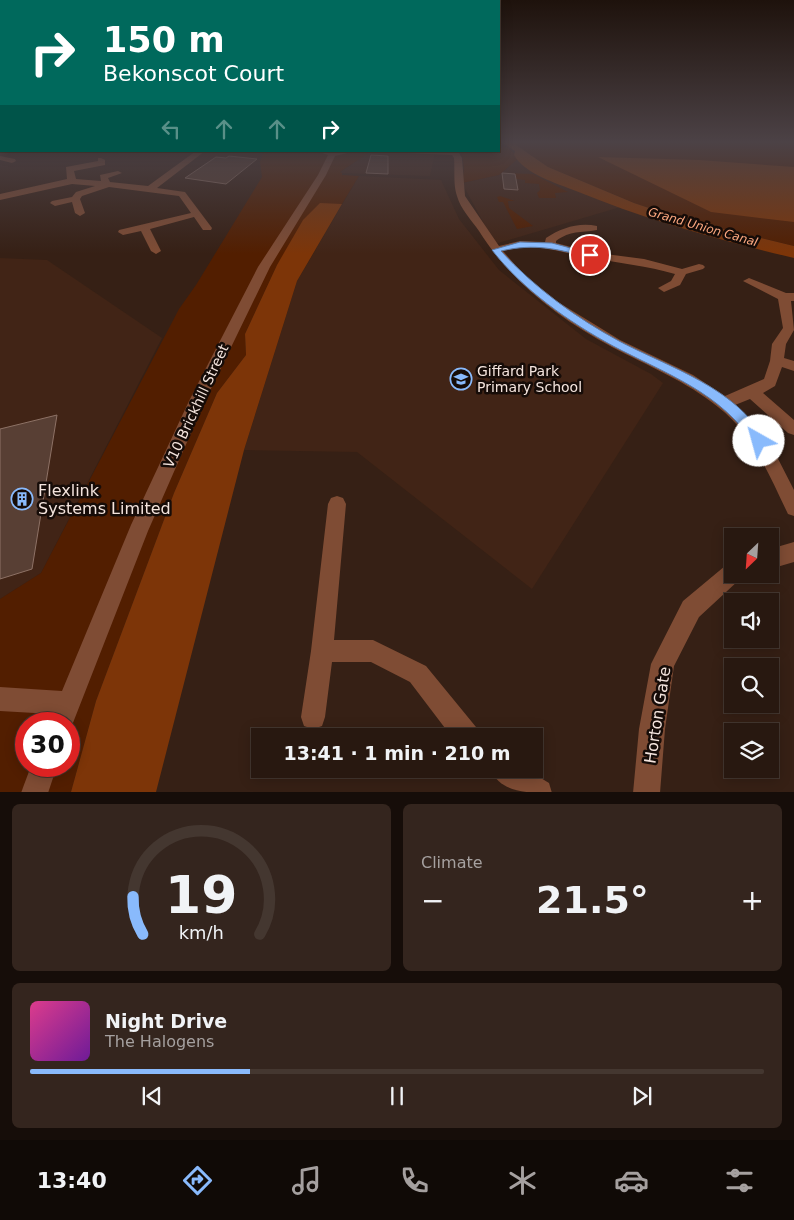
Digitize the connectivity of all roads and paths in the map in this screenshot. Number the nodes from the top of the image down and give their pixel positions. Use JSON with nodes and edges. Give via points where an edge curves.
{"nodes":[{"id":1,"x":104,"y":180,"type":"edge"},
{"id":2,"x":162,"y":180,"type":"edge"},
{"id":3,"x":319,"y":180,"type":"edge"},
{"id":4,"x":460,"y":180,"type":"edge"},
{"id":5,"x":72,"y":181,"type":"joint"},
{"id":6,"x":107,"y":185,"type":"junction"},
{"id":7,"x":150,"y":189,"type":"junction"},
{"id":8,"x":0,"y":197,"type":"edge"},
{"id":9,"x":75,"y":199,"type":"junction"},
{"id":10,"x":55,"y":203,"type":"dead end"},
{"id":11,"x":80,"y":213,"type":"dead end"},
{"id":12,"x":197,"y":214,"type":"junction"},
{"id":13,"x":144,"y":227,"type":"junction"},
{"id":14,"x":207,"y":228,"type":"dead end"},
{"id":15,"x":593,"y":228,"type":"dead end"},
{"id":16,"x":123,"y":232,"type":"dead end"},
{"id":17,"x":552,"y":245,"type":"junction"},
{"id":18,"x":496,"y":250,"type":"junction"},
{"id":19,"x":156,"y":251,"type":"dead end"},
{"id":20,"x":699,"y":266,"type":"dead end"},
{"id":21,"x":682,"y":272,"type":"junction"},
{"id":22,"x":749,"y":281,"type":"dead end"},
{"id":23,"x":664,"y":288,"type":"dead end"},
{"id":24,"x":789,"y":297,"type":"edge"},
{"id":25,"x":777,"y":362,"type":"junction"},
{"id":26,"x":794,"y":366,"type":"edge"},
{"id":27,"x":752,"y":392,"type":"junction"},
{"id":28,"x":724,"y":403,"type":"junction"},
{"id":29,"x":794,"y":429,"type":"edge"},
{"id":30,"x":337,"y":504,"type":"dead end"},
{"id":31,"x":794,"y":508,"type":"edge"},
{"id":32,"x":794,"y":552,"type":"edge"},
{"id":33,"x":779,"y":556,"type":"edge"},
{"id":34,"x":724,"y":580,"type":"edge"},
{"id":35,"x":322,"y":651,"type":"junction"},
{"id":36,"x":0,"y":699,"type":"edge"},
{"id":37,"x":59,"y":712,"type":"edge"},
{"id":38,"x":64,"y":712,"type":"edge"},
{"id":39,"x":312,"y":718,"type":"dead end"},
{"id":40,"x":460,"y":728,"type":"edge"},
{"id":41,"x":40,"y":777,"type":"edge"},
{"id":42,"x":517,"y":778,"type":"edge"},
{"id":43,"x":34,"y":792,"type":"edge"},
{"id":44,"x":539,"y":792,"type":"edge"},
{"id":45,"x":646,"y":792,"type":"edge"}],
"edges":[{"from":1,"to":6,"type":"street"},
{"from":2,"to":7,"type":"street"},
{"from":3,"to":38,"type":"street","name":"V10 Brickhill Street","via":[[264,267],[197,401],[138,531]]},
{"from":4,"to":18,"type":"street","via":[[461,196]]},
{"from":5,"to":6,"type":"street"},
{"from":5,"to":8,"type":"street"},
{"from":6,"to":7,"type":"street"},
{"from":6,"to":9,"type":"street","via":[[79,194]]},
{"from":7,"to":12,"type":"street","via":[[182,194]]},
{"from":9,"to":10,"type":"street"},
{"from":9,"to":11,"type":"street"},
{"from":12,"to":13,"type":"street"},
{"from":12,"to":14,"type":"street"},
{"from":13,"to":16,"type":"street"},
{"from":13,"to":19,"type":"street"},
{"from":15,"to":17,"type":"street","via":[[580,226],[559,233],[550,240]]},
{"from":17,"to":18,"type":"street","via":[[520,244]]},
{"from":17,"to":21,"type":"street"},
{"from":18,"to":28,"type":"street","via":[[519,276],[554,305],[615,343],[688,379]]},
{"from":20,"to":21,"type":"street"},
{"from":21,"to":23,"type":"street","via":[[676,283]]},
{"from":22,"to":24,"type":"street"},
{"from":24,"to":25,"type":"street","via":[[789,328],[779,344]]},
{"from":25,"to":26,"type":"street"},
{"from":25,"to":27,"type":"street","via":[[770,382]]},
{"from":27,"to":28,"type":"street"},
{"from":27,"to":29,"type":"street"},
{"from":28,"to":31,"type":"street","via":[[750,428]]},
{"from":30,"to":35,"type":"street"},
{"from":32,"to":33,"type":"street"},
{"from":34,"to":45,"type":"street","name":"Horton Gate","via":[[691,609],[663,664]]},
{"from":35,"to":39,"type":"street"},
{"from":35,"to":40,"type":"street","via":[[374,651],[418,674]]},
{"from":36,"to":37,"type":"street"},
{"from":41,"to":43,"type":"street"},
{"from":42,"to":44,"type":"street"}]}
